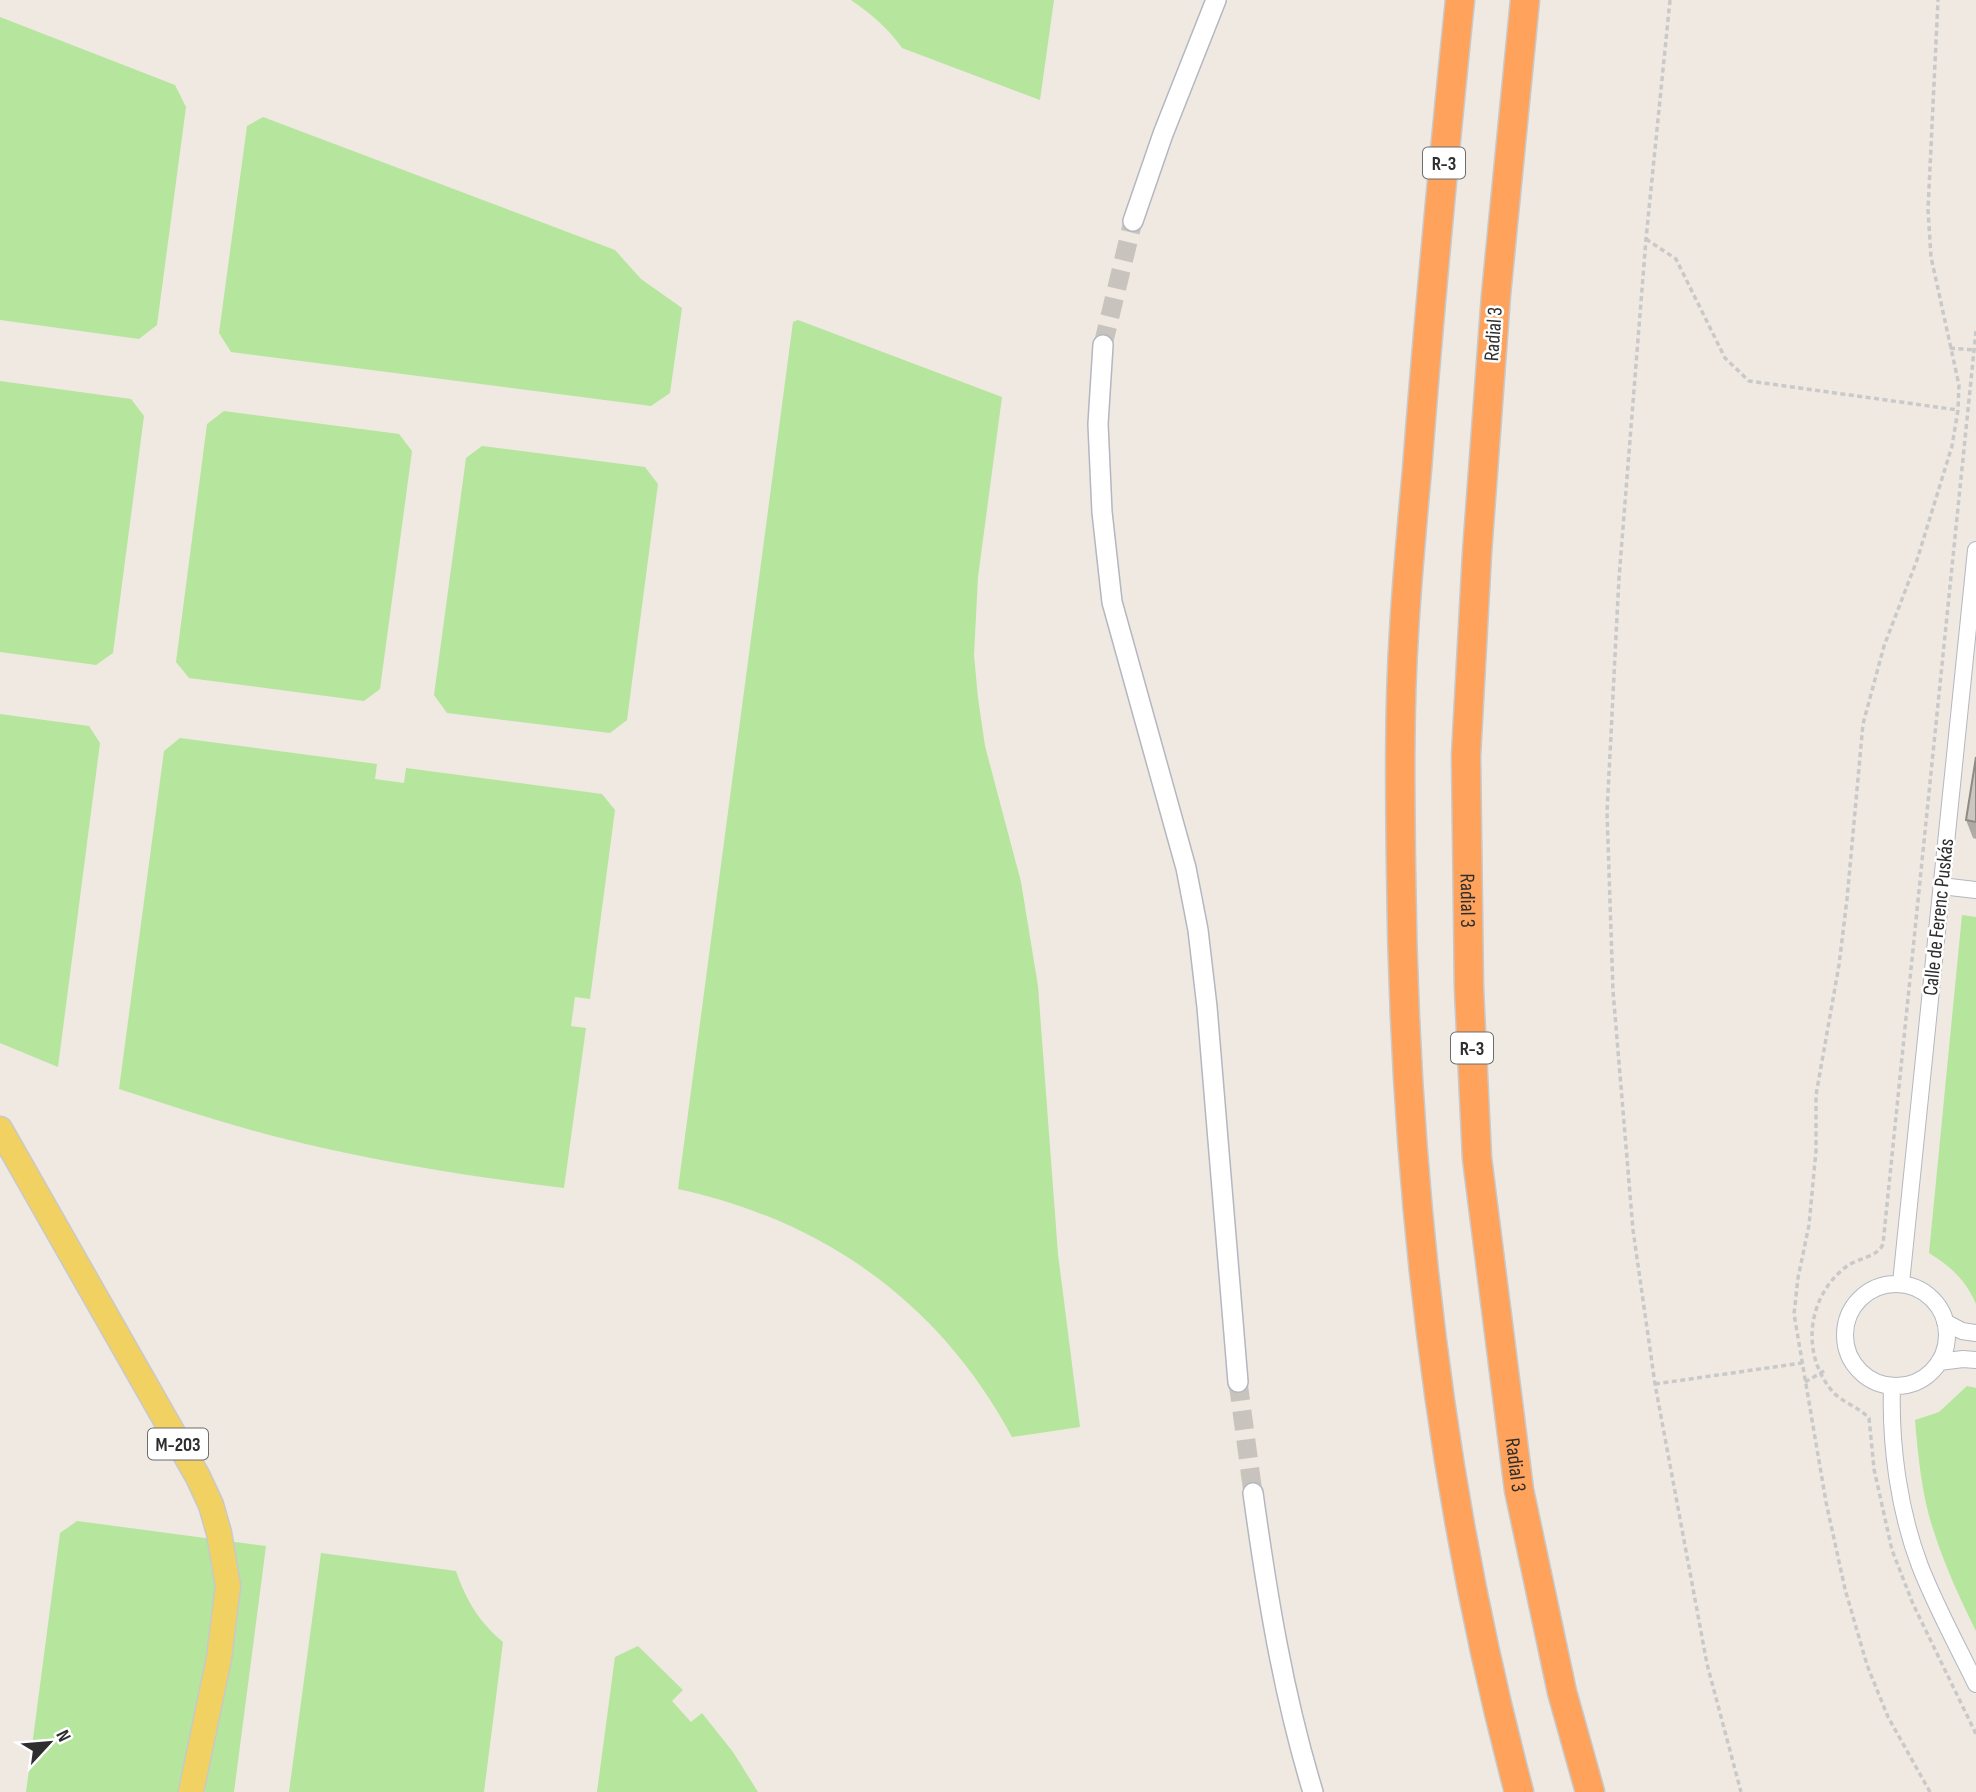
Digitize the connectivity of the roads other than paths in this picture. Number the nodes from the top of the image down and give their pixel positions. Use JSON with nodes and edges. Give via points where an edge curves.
{"nodes":[{"id":1,"x":1216,"y":0,"type":"edge"},
{"id":2,"x":1460,"y":0,"type":"edge"},
{"id":3,"x":1525,"y":0,"type":"edge"},
{"id":4,"x":1133,"y":221,"type":"tunnel mouth"},
{"id":5,"x":1103,"y":345,"type":"tunnel mouth"},
{"id":6,"x":1976,"y":560,"type":"edge"},
{"id":7,"x":1941,"y":886,"type":"junction"},
{"id":8,"x":1976,"y":890,"type":"edge"},
{"id":9,"x":0,"y":1129,"type":"edge"},
{"id":10,"x":1901,"y":1283,"type":"junction"},
{"id":11,"x":1945,"y":1322,"type":"junction"},
{"id":12,"x":1976,"y":1333,"type":"edge"},
{"id":13,"x":1976,"y":1360,"type":"edge"},
{"id":14,"x":1939,"y":1363,"type":"junction"},
{"id":15,"x":1238,"y":1382,"type":"tunnel mouth"},
{"id":16,"x":1892,"y":1386,"type":"junction"},
{"id":17,"x":1253,"y":1493,"type":"tunnel mouth"},
{"id":18,"x":1976,"y":1684,"type":"edge"},
{"id":19,"x":191,"y":1792,"type":"edge"},
{"id":20,"x":1313,"y":1792,"type":"edge"},
{"id":21,"x":1518,"y":1792,"type":"edge"},
{"id":22,"x":1590,"y":1792,"type":"edge"}],
"edges":[{"from":1,"to":4,"type":"street"},
{"from":2,"to":21,"type":"highway","number":"R-3","via":[[1404,634],[1402,993],[1413,1167],[1432,1346],[1467,1570]]},
{"from":3,"to":22,"type":"highway","name":"Radial 3","number":"R-3","via":[[1476,553],[1466,756],[1469,989],[1477,1158],[1519,1490],[1562,1692]]},
{"from":5,"to":15,"type":"street","via":[[1098,424],[1112,602],[1186,868],[1198,930]]},
{"from":6,"to":7,"type":"street","name":"Calle de Ferenc Puskás"},
{"from":7,"to":8,"type":"street"},
{"from":7,"to":10,"type":"street","name":"Calle de Ferenc Puskás"},
{"from":9,"to":19,"type":"main road","number":"M-203","via":[[211,1505],[228,1586]]},
{"from":10,"to":11,"type":"street","via":[[1929,1296]]},
{"from":10,"to":16,"type":"street","via":[[1885,1284],[1857,1300],[1844,1329],[1845,1345],[1861,1373]]},
{"from":11,"to":12,"type":"street"},
{"from":11,"to":14,"type":"street","via":[[1945,1350]]},
{"from":13,"to":14,"type":"street"},
{"from":14,"to":16,"type":"street","via":[[1919,1381]]},
{"from":16,"to":18,"type":"street","via":[[1893,1439],[1902,1501],[1919,1564]]},
{"from":17,"to":20,"type":"street","via":[[1268,1604]]}]}
